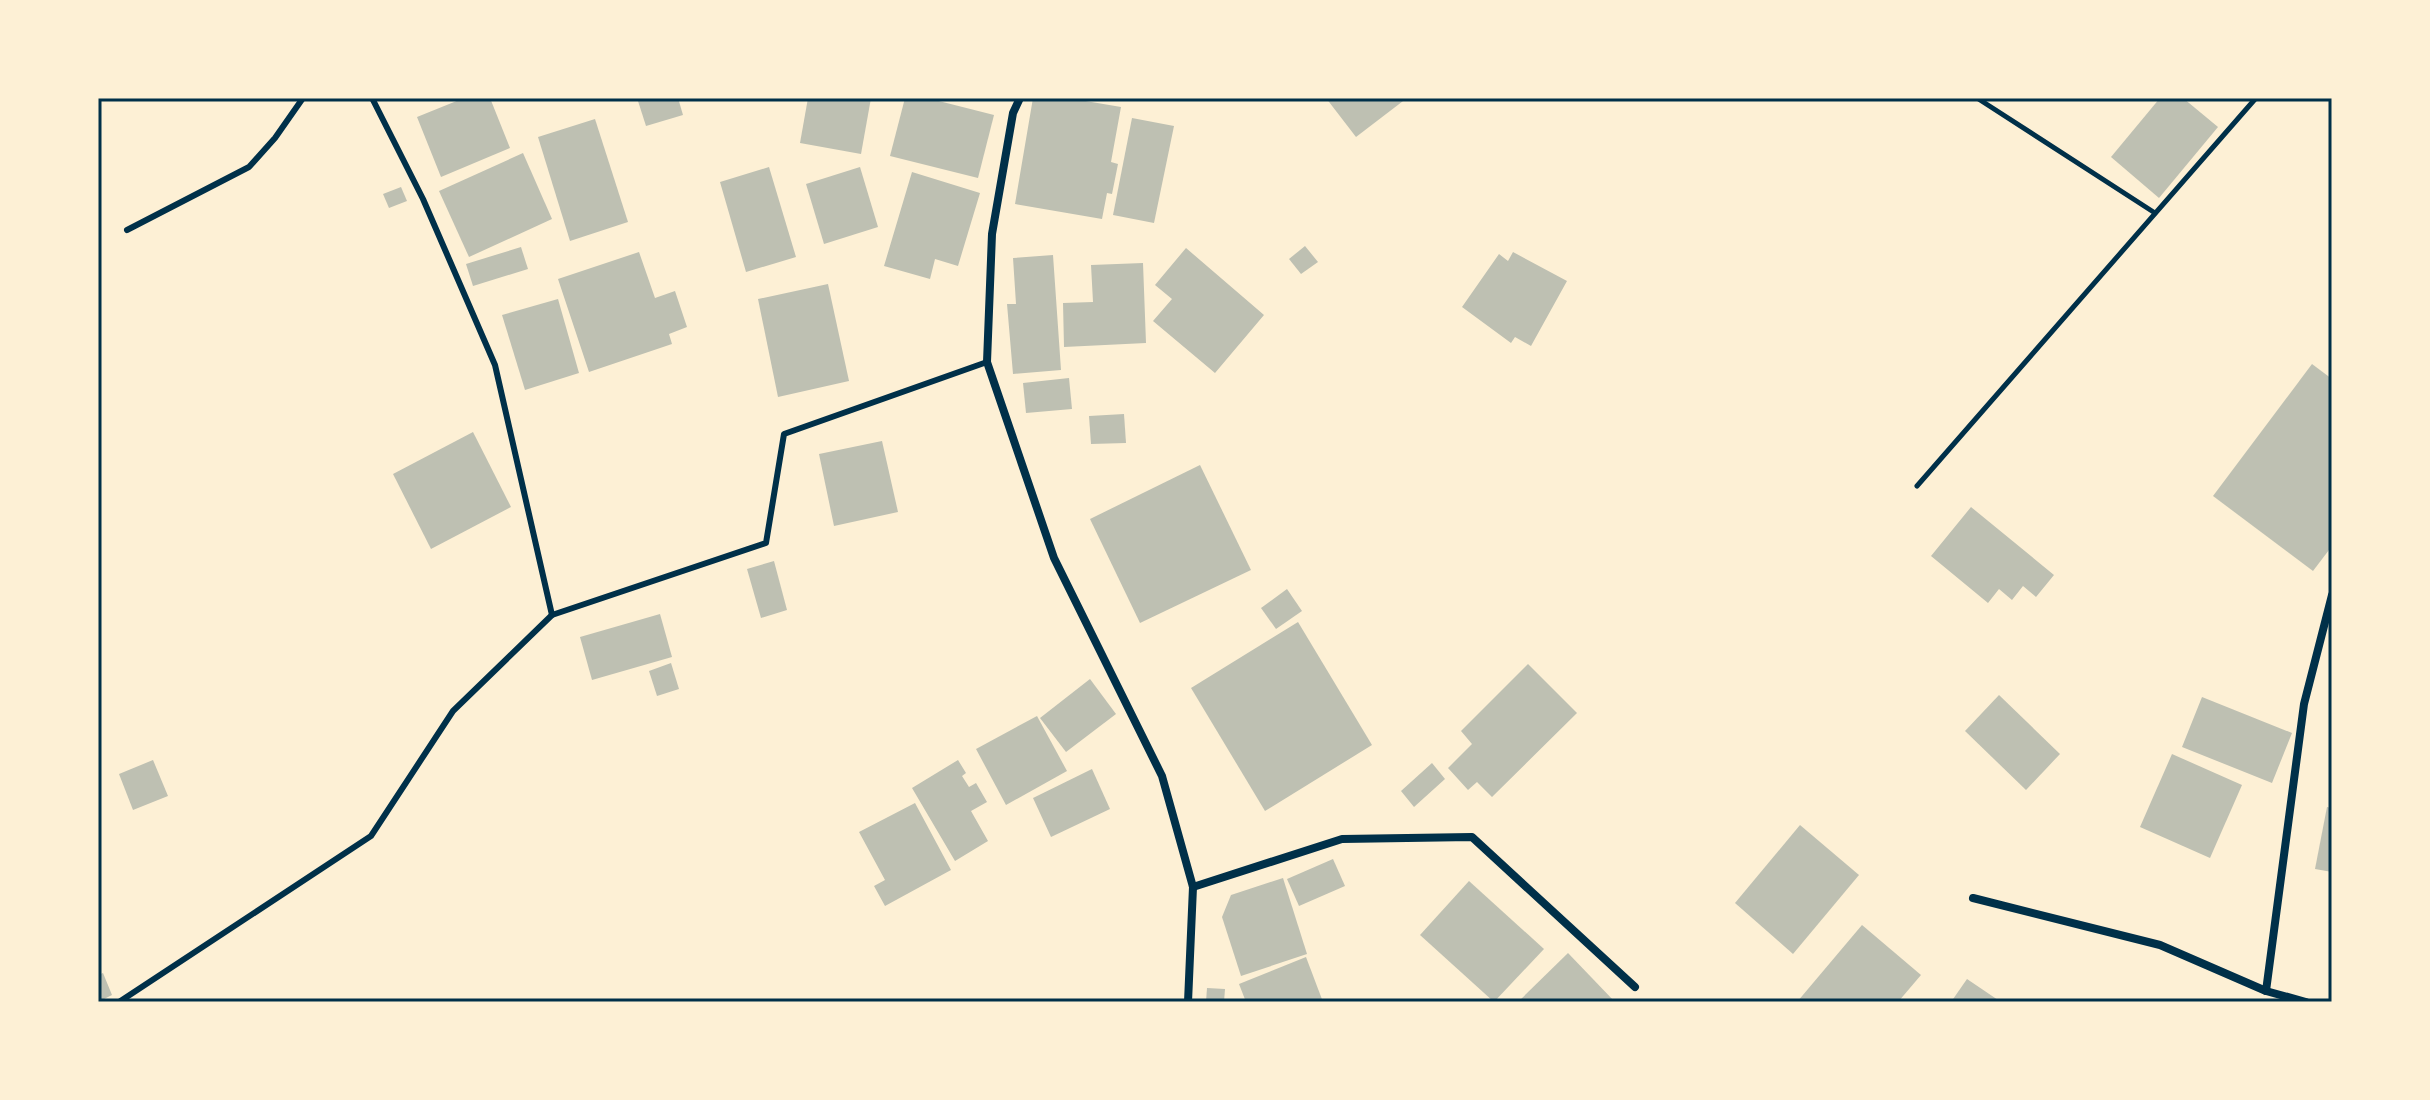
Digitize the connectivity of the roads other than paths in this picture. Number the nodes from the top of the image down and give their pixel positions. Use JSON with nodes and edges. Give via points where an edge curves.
{"nodes":[{"id":1,"x":303,"y":98,"type":"edge"},
{"id":2,"x":372,"y":98,"type":"edge"},
{"id":3,"x":1020,"y":98,"type":"edge"},
{"id":4,"x":127,"y":230,"type":"dead end"},
{"id":5,"x":987,"y":362,"type":"junction"},
{"id":6,"x":2332,"y":595,"type":"edge"},
{"id":7,"x":552,"y":615,"type":"junction"},
{"id":8,"x":1193,"y":887,"type":"junction"},
{"id":9,"x":1973,"y":898,"type":"dead end"},
{"id":10,"x":1635,"y":987,"type":"dead end"},
{"id":11,"x":2266,"y":991,"type":"junction"},
{"id":12,"x":119,"y":1002,"type":"edge"},
{"id":13,"x":1188,"y":1002,"type":"edge"},
{"id":14,"x":2306,"y":1002,"type":"edge"}],
"edges":[{"from":1,"to":4,"type":"lane","via":[[249,167]]},
{"from":2,"to":7,"type":"lane","via":[[423,199],[495,365]]},
{"from":3,"to":5,"type":"street","via":[[992,234]]},
{"from":5,"to":7,"type":"lane","via":[[784,434],[766,543]]},
{"from":5,"to":8,"type":"street","via":[[1054,558],[1162,776]]},
{"from":6,"to":11,"type":"street","via":[[2304,704]]},
{"from":7,"to":12,"type":"lane","via":[[453,711],[371,836]]},
{"from":8,"to":10,"type":"street","via":[[1342,839],[1472,837]]},
{"from":8,"to":13,"type":"street"},
{"from":9,"to":11,"type":"street","via":[[2160,945]]},
{"from":11,"to":14,"type":"street"}]}
